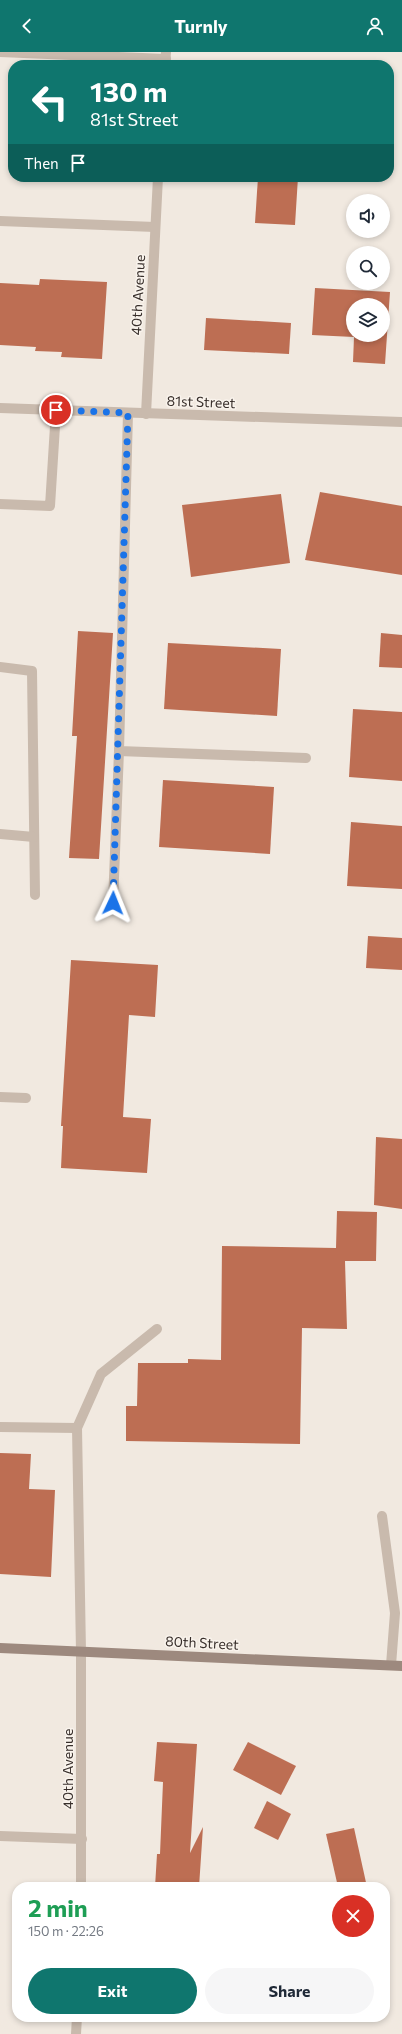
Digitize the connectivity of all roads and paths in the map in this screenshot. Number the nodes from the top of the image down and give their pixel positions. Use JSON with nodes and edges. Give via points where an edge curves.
{"nodes":[{"id":1,"x":0,"y":52,"type":"edge"},
{"id":2,"x":166,"y":59,"type":"edge"},
{"id":3,"x":158,"y":182,"type":"edge"},
{"id":4,"x":0,"y":221,"type":"edge"},
{"id":5,"x":155,"y":227,"type":"junction"},
{"id":6,"x":0,"y":408,"type":"edge"},
{"id":7,"x":56,"y":410,"type":"junction"},
{"id":8,"x":128,"y":413,"type":"junction"},
{"id":9,"x":146,"y":414,"type":"junction"},
{"id":10,"x":402,"y":422,"type":"edge"},
{"id":11,"x":0,"y":504,"type":"edge"},
{"id":12,"x":0,"y":667,"type":"edge"},
{"id":13,"x":119,"y":751,"type":"junction"},
{"id":14,"x":306,"y":758,"type":"dead end"},
{"id":15,"x":0,"y":834,"type":"edge"},
{"id":16,"x":34,"y":837,"type":"junction"},
{"id":17,"x":35,"y":895,"type":"dead end"},
{"id":18,"x":113,"y":903,"type":"dead end"},
{"id":19,"x":0,"y":1098,"type":"edge"},
{"id":20,"x":26,"y":1098,"type":"dead end"},
{"id":21,"x":157,"y":1329,"type":"dead end"},
{"id":22,"x":0,"y":1427,"type":"edge"},
{"id":23,"x":77,"y":1428,"type":"junction"},
{"id":24,"x":382,"y":1516,"type":"dead end"},
{"id":25,"x":0,"y":1648,"type":"edge"},
{"id":26,"x":82,"y":1652,"type":"junction"},
{"id":27,"x":391,"y":1665,"type":"junction"},
{"id":28,"x":402,"y":1666,"type":"edge"},
{"id":29,"x":0,"y":1836,"type":"edge"},
{"id":30,"x":82,"y":1839,"type":"junction"},
{"id":31,"x":80,"y":1882,"type":"edge"},
{"id":32,"x":77,"y":2022,"type":"edge"},
{"id":33,"x":76,"y":2034,"type":"edge"}],
"edges":[{"from":1,"to":2,"type":"street"},
{"from":3,"to":5,"type":"street","name":"40th Avenue"},
{"from":4,"to":5,"type":"street"},
{"from":5,"to":9,"type":"street","name":"40th Avenue"},
{"from":6,"to":7,"type":"street","name":"81st Street"},
{"from":7,"to":8,"type":"street","name":"81st Street"},
{"from":7,"to":11,"type":"street","via":[[50,506]]},
{"from":8,"to":9,"type":"street","name":"81st Street"},
{"from":8,"to":13,"type":"street"},
{"from":9,"to":10,"type":"street","name":"81st Street"},
{"from":12,"to":16,"type":"street","via":[[32,671]]},
{"from":13,"to":14,"type":"street"},
{"from":13,"to":18,"type":"street"},
{"from":15,"to":16,"type":"street"},
{"from":16,"to":17,"type":"street"},
{"from":19,"to":20,"type":"street"},
{"from":21,"to":23,"type":"street","via":[[101,1374]]},
{"from":22,"to":23,"type":"street"},
{"from":23,"to":26,"type":"street","name":"40th Avenue"},
{"from":24,"to":27,"type":"street","via":[[395,1613]]},
{"from":25,"to":26,"type":"street","name":"80th Street"},
{"from":26,"to":27,"type":"street","name":"80th Street"},
{"from":26,"to":30,"type":"street","name":"40th Avenue"},
{"from":27,"to":28,"type":"street","name":"80th Street"},
{"from":29,"to":30,"type":"street"},
{"from":30,"to":31,"type":"street","name":"40th Avenue"},
{"from":32,"to":33,"type":"street"}]}
